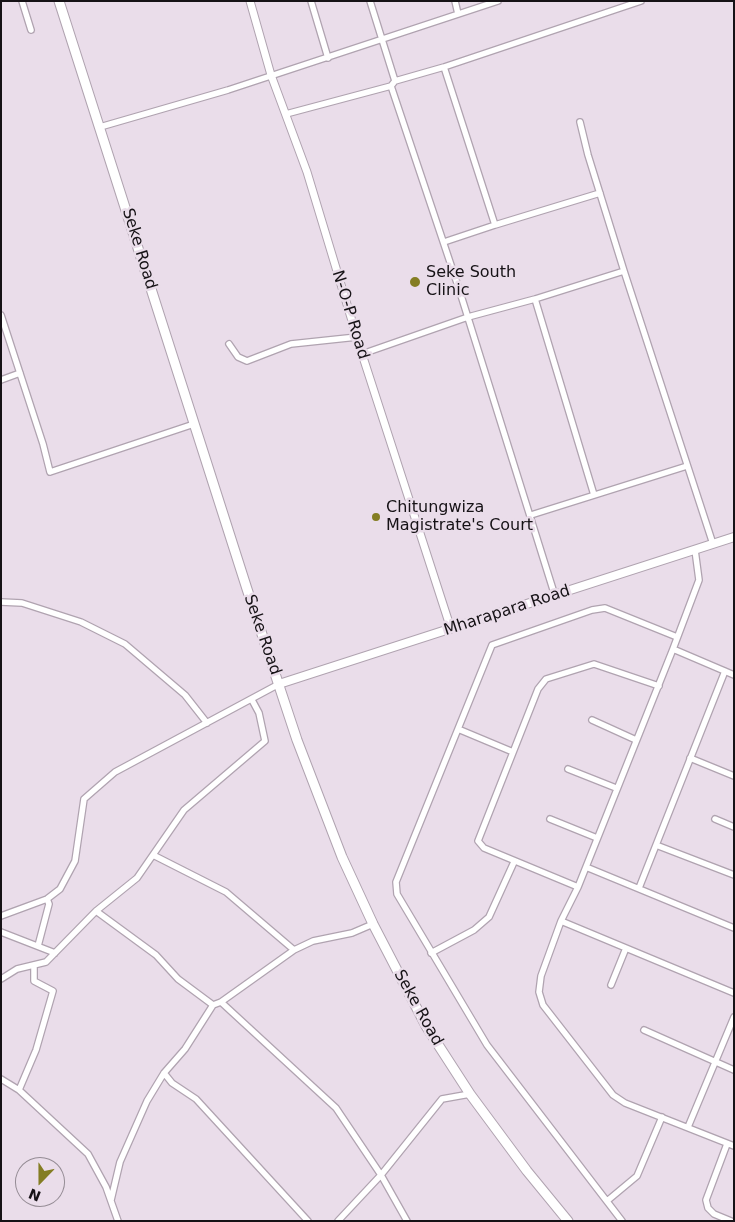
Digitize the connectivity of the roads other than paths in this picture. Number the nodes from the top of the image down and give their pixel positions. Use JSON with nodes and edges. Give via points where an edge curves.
{"nodes":[{"id":1,"x":22,"y":1,"type":"edge"},
{"id":2,"x":59,"y":1,"type":"edge"},
{"id":3,"x":250,"y":1,"type":"edge"},
{"id":4,"x":311,"y":1,"type":"edge"},
{"id":5,"x":370,"y":1,"type":"edge"},
{"id":6,"x":455,"y":1,"type":"edge"},
{"id":7,"x":498,"y":1,"type":"edge"},
{"id":8,"x":641,"y":1,"type":"edge"},
{"id":9,"x":458,"y":14,"type":"junction"},
{"id":10,"x":30,"y":30,"type":"dead end"},
{"id":11,"x":382,"y":40,"type":"junction"},
{"id":12,"x":328,"y":58,"type":"junction"},
{"id":13,"x":444,"y":67,"type":"junction"},
{"id":14,"x":272,"y":75,"type":"junction"},
{"id":15,"x":393,"y":83,"type":"junction"},
{"id":16,"x":286,"y":114,"type":"junction"},
{"id":17,"x":580,"y":122,"type":"dead end"},
{"id":18,"x":100,"y":127,"type":"junction"},
{"id":19,"x":600,"y":193,"type":"junction"},
{"id":20,"x":495,"y":225,"type":"junction"},
{"id":21,"x":444,"y":242,"type":"junction"},
{"id":22,"x":624,"y":271,"type":"junction"},
{"id":23,"x":535,"y":299,"type":"junction"},
{"id":24,"x":1,"y":315,"type":"edge"},
{"id":25,"x":468,"y":317,"type":"junction"},
{"id":26,"x":357,"y":337,"type":"junction"},
{"id":27,"x":229,"y":344,"type":"dead end"},
{"id":28,"x":362,"y":354,"type":"junction"},
{"id":29,"x":20,"y":373,"type":"junction"},
{"id":30,"x":1,"y":380,"type":"edge"},
{"id":31,"x":194,"y":424,"type":"junction"},
{"id":32,"x":687,"y":466,"type":"junction"},
{"id":33,"x":594,"y":495,"type":"junction"},
{"id":34,"x":530,"y":515,"type":"junction"},
{"id":35,"x":734,"y":537,"type":"edge"},
{"id":36,"x":713,"y":544,"type":"junction"},
{"id":37,"x":695,"y":550,"type":"junction"},
{"id":38,"x":555,"y":596,"type":"junction"},
{"id":39,"x":1,"y":602,"type":"edge"},
{"id":40,"x":451,"y":629,"type":"junction"},
{"id":41,"x":678,"y":638,"type":"junction"},
{"id":42,"x":674,"y":650,"type":"junction"},
{"id":43,"x":725,"y":672,"type":"junction"},
{"id":44,"x":734,"y":675,"type":"edge"},
{"id":45,"x":279,"y":684,"type":"junction"},
{"id":46,"x":659,"y":686,"type":"junction"},
{"id":47,"x":252,"y":700,"type":"junction"},
{"id":48,"x":592,"y":720,"type":"dead end"},
{"id":49,"x":207,"y":723,"type":"junction"},
{"id":50,"x":458,"y":729,"type":"junction"},
{"id":51,"x":636,"y":740,"type":"junction"},
{"id":52,"x":513,"y":752,"type":"junction"},
{"id":53,"x":690,"y":758,"type":"junction"},
{"id":54,"x":568,"y":769,"type":"dead end"},
{"id":55,"x":734,"y":776,"type":"edge"},
{"id":56,"x":616,"y":788,"type":"junction"},
{"id":57,"x":550,"y":819,"type":"dead end"},
{"id":58,"x":715,"y":819,"type":"dead end"},
{"id":59,"x":734,"y":827,"type":"edge"},
{"id":60,"x":597,"y":838,"type":"junction"},
{"id":61,"x":656,"y":845,"type":"junction"},
{"id":62,"x":153,"y":854,"type":"junction"},
{"id":63,"x":514,"y":862,"type":"junction"},
{"id":64,"x":586,"y":867,"type":"junction"},
{"id":65,"x":734,"y":875,"type":"edge"},
{"id":66,"x":578,"y":887,"type":"junction"},
{"id":67,"x":639,"y":888,"type":"junction"},
{"id":68,"x":47,"y":899,"type":"junction"},
{"id":69,"x":96,"y":911,"type":"junction"},
{"id":70,"x":1,"y":916,"type":"edge"},
{"id":71,"x":561,"y":921,"type":"junction"},
{"id":72,"x":373,"y":924,"type":"junction"},
{"id":73,"x":734,"y":928,"type":"edge"},
{"id":74,"x":1,"y":932,"type":"edge"},
{"id":75,"x":38,"y":946,"type":"junction"},
{"id":76,"x":626,"y":948,"type":"junction"},
{"id":77,"x":294,"y":950,"type":"junction"},
{"id":78,"x":55,"y":953,"type":"junction"},
{"id":79,"x":431,"y":953,"type":"junction"},
{"id":80,"x":34,"y":965,"type":"junction"},
{"id":81,"x":1,"y":979,"type":"edge"},
{"id":82,"x":611,"y":985,"type":"dead end"},
{"id":83,"x":734,"y":992,"type":"edge"},
{"id":84,"x":221,"y":1002,"type":"junction"},
{"id":85,"x":212,"y":1005,"type":"junction"},
{"id":86,"x":734,"y":1017,"type":"edge"},
{"id":87,"x":644,"y":1030,"type":"dead end"},
{"id":88,"x":715,"y":1063,"type":"junction"},
{"id":89,"x":734,"y":1070,"type":"edge"},
{"id":90,"x":164,"y":1073,"type":"junction"},
{"id":91,"x":1,"y":1079,"type":"edge"},
{"id":92,"x":19,"y":1090,"type":"junction"},
{"id":93,"x":470,"y":1094,"type":"junction"},
{"id":94,"x":662,"y":1117,"type":"junction"},
{"id":95,"x":688,"y":1127,"type":"junction"},
{"id":96,"x":727,"y":1144,"type":"junction"},
{"id":97,"x":734,"y":1146,"type":"edge"},
{"id":98,"x":382,"y":1175,"type":"junction"},
{"id":99,"x":111,"y":1200,"type":"junction"},
{"id":100,"x":607,"y":1201,"type":"junction"},
{"id":101,"x":118,"y":1221,"type":"edge"},
{"id":102,"x":308,"y":1221,"type":"edge"},
{"id":103,"x":338,"y":1221,"type":"edge"},
{"id":104,"x":407,"y":1221,"type":"edge"},
{"id":105,"x":568,"y":1221,"type":"edge"},
{"id":106,"x":622,"y":1221,"type":"edge"},
{"id":107,"x":731,"y":1221,"type":"edge"}],
"edges":[{"from":1,"to":10,"type":"street"},
{"from":2,"to":18,"type":"main road","name":"Seke Road"},
{"from":3,"to":14,"type":"street","name":"N-O-P Road"},
{"from":4,"to":12,"type":"street"},
{"from":5,"to":11,"type":"street"},
{"from":6,"to":9,"type":"street"},
{"from":7,"to":9,"type":"street"},
{"from":8,"to":13,"type":"street"},
{"from":9,"to":11,"type":"street"},
{"from":11,"to":12,"type":"street"},
{"from":11,"to":15,"type":"street"},
{"from":12,"to":14,"type":"street"},
{"from":13,"to":15,"type":"street"},
{"from":13,"to":20,"type":"street"},
{"from":14,"to":16,"type":"street","name":"N-O-P Road"},
{"from":14,"to":18,"type":"street"},
{"from":15,"to":16,"type":"street"},
{"from":15,"to":21,"type":"street"},
{"from":16,"to":26,"type":"street","name":"N-O-P Road"},
{"from":17,"to":19,"type":"street"},
{"from":18,"to":31,"type":"main road","name":"Seke Road"},
{"from":19,"to":20,"type":"street"},
{"from":19,"to":22,"type":"street"},
{"from":20,"to":21,"type":"street"},
{"from":21,"to":25,"type":"street"},
{"from":22,"to":23,"type":"street"},
{"from":22,"to":32,"type":"street"},
{"from":23,"to":25,"type":"street"},
{"from":23,"to":33,"type":"street"},
{"from":24,"to":29,"type":"street"},
{"from":25,"to":28,"type":"street"},
{"from":25,"to":34,"type":"street"},
{"from":26,"to":27,"type":"street","via":[[291,344],[247,361],[238,357]]},
{"from":26,"to":28,"type":"street","name":"N-O-P Road"},
{"from":28,"to":40,"type":"street","name":"N-O-P Road"},
{"from":29,"to":30,"type":"street"},
{"from":29,"to":31,"type":"street","via":[[50,472]]},
{"from":31,"to":45,"type":"main road","name":"Seke Road"},
{"from":32,"to":33,"type":"street"},
{"from":32,"to":36,"type":"street"},
{"from":33,"to":34,"type":"street"},
{"from":34,"to":38,"type":"street"},
{"from":35,"to":36,"type":"main road","name":"Mharapara Road"},
{"from":36,"to":37,"type":"main road","name":"Mharapara Road"},
{"from":37,"to":38,"type":"main road","name":"Mharapara Road"},
{"from":37,"to":41,"type":"street","via":[[698,580]]},
{"from":38,"to":40,"type":"main road","name":"Mharapara Road"},
{"from":39,"to":49,"type":"street","via":[[22,603],[81,622],[125,644],[185,695]]},
{"from":40,"to":45,"type":"main road","name":"Mharapara Road"},
{"from":41,"to":42,"type":"street"},
{"from":41,"to":50,"type":"street","via":[[605,608],[492,646]]},
{"from":42,"to":43,"type":"street"},
{"from":42,"to":46,"type":"street"},
{"from":43,"to":44,"type":"street"},
{"from":43,"to":53,"type":"street"},
{"from":45,"to":47,"type":"street"},
{"from":45,"to":72,"type":"main road","name":"Seke Road","via":[[332,832]]},
{"from":46,"to":51,"type":"street"},
{"from":46,"to":52,"type":"street","via":[[594,664],[546,680],[538,689]]},
{"from":47,"to":49,"type":"street"},
{"from":47,"to":62,"type":"street","via":[[260,713],[265,741],[184,810]]},
{"from":48,"to":51,"type":"street"},
{"from":49,"to":68,"type":"street","via":[[115,772],[84,799],[75,861],[60,889]]},
{"from":50,"to":52,"type":"street"},
{"from":50,"to":79,"type":"street","via":[[396,882],[397,894]]},
{"from":51,"to":56,"type":"street"},
{"from":52,"to":63,"type":"street","via":[[478,841],[484,848]]},
{"from":53,"to":55,"type":"street"},
{"from":53,"to":61,"type":"street"},
{"from":54,"to":56,"type":"street"},
{"from":56,"to":60,"type":"street"},
{"from":57,"to":60,"type":"street"},
{"from":58,"to":59,"type":"street"},
{"from":60,"to":64,"type":"street"},
{"from":61,"to":65,"type":"street"},
{"from":61,"to":67,"type":"street"},
{"from":62,"to":69,"type":"street","via":[[137,878]]},
{"from":62,"to":77,"type":"street","via":[[226,892]]},
{"from":63,"to":66,"type":"street"},
{"from":63,"to":79,"type":"street","via":[[489,917],[474,930]]},
{"from":64,"to":66,"type":"street"},
{"from":64,"to":67,"type":"street"},
{"from":66,"to":71,"type":"street"},
{"from":67,"to":73,"type":"street"},
{"from":68,"to":70,"type":"street"},
{"from":68,"to":75,"type":"street","via":[[49,904]]},
{"from":69,"to":78,"type":"street"},
{"from":69,"to":85,"type":"street","via":[[156,956],[178,979]]},
{"from":71,"to":76,"type":"street"},
{"from":71,"to":94,"type":"street","via":[[541,976],[538,992],[543,1005],[613,1095],[625,1104]]},
{"from":72,"to":77,"type":"street"},
{"from":72,"to":93,"type":"main road","name":"Seke Road","via":[[426,1026]]},
{"from":74,"to":75,"type":"street"},
{"from":75,"to":78,"type":"street"},
{"from":76,"to":82,"type":"street"},
{"from":76,"to":83,"type":"street"},
{"from":77,"to":84,"type":"street"},
{"from":78,"to":80,"type":"street","via":[[46,962]]},
{"from":79,"to":100,"type":"street","via":[[486,1045]]},
{"from":80,"to":81,"type":"street","via":[[16,969]]},
{"from":80,"to":92,"type":"street","via":[[34,981],[54,991],[36,1050]]},
{"from":84,"to":85,"type":"street"},
{"from":84,"to":98,"type":"street","via":[[336,1108]]},
{"from":85,"to":90,"type":"street","via":[[185,1049]]},
{"from":86,"to":88,"type":"street"},
{"from":87,"to":88,"type":"street"},
{"from":88,"to":89,"type":"street"},
{"from":88,"to":95,"type":"street"},
{"from":90,"to":99,"type":"street","via":[[147,1101],[120,1162]]},
{"from":90,"to":102,"type":"street","via":[[172,1083],[196,1099]]},
{"from":91,"to":92,"type":"street"},
{"from":92,"to":99,"type":"street","via":[[88,1154]]},
{"from":93,"to":98,"type":"street","via":[[442,1099]]},
{"from":93,"to":105,"type":"main road","name":"Seke Road"},
{"from":94,"to":95,"type":"street"},
{"from":94,"to":100,"type":"street","via":[[637,1176]]},
{"from":95,"to":96,"type":"street"},
{"from":96,"to":97,"type":"street"},
{"from":96,"to":107,"type":"street","via":[[706,1200],[714,1214]]},
{"from":98,"to":103,"type":"street"},
{"from":98,"to":104,"type":"street"},
{"from":99,"to":101,"type":"street"},
{"from":100,"to":106,"type":"street"}]}
